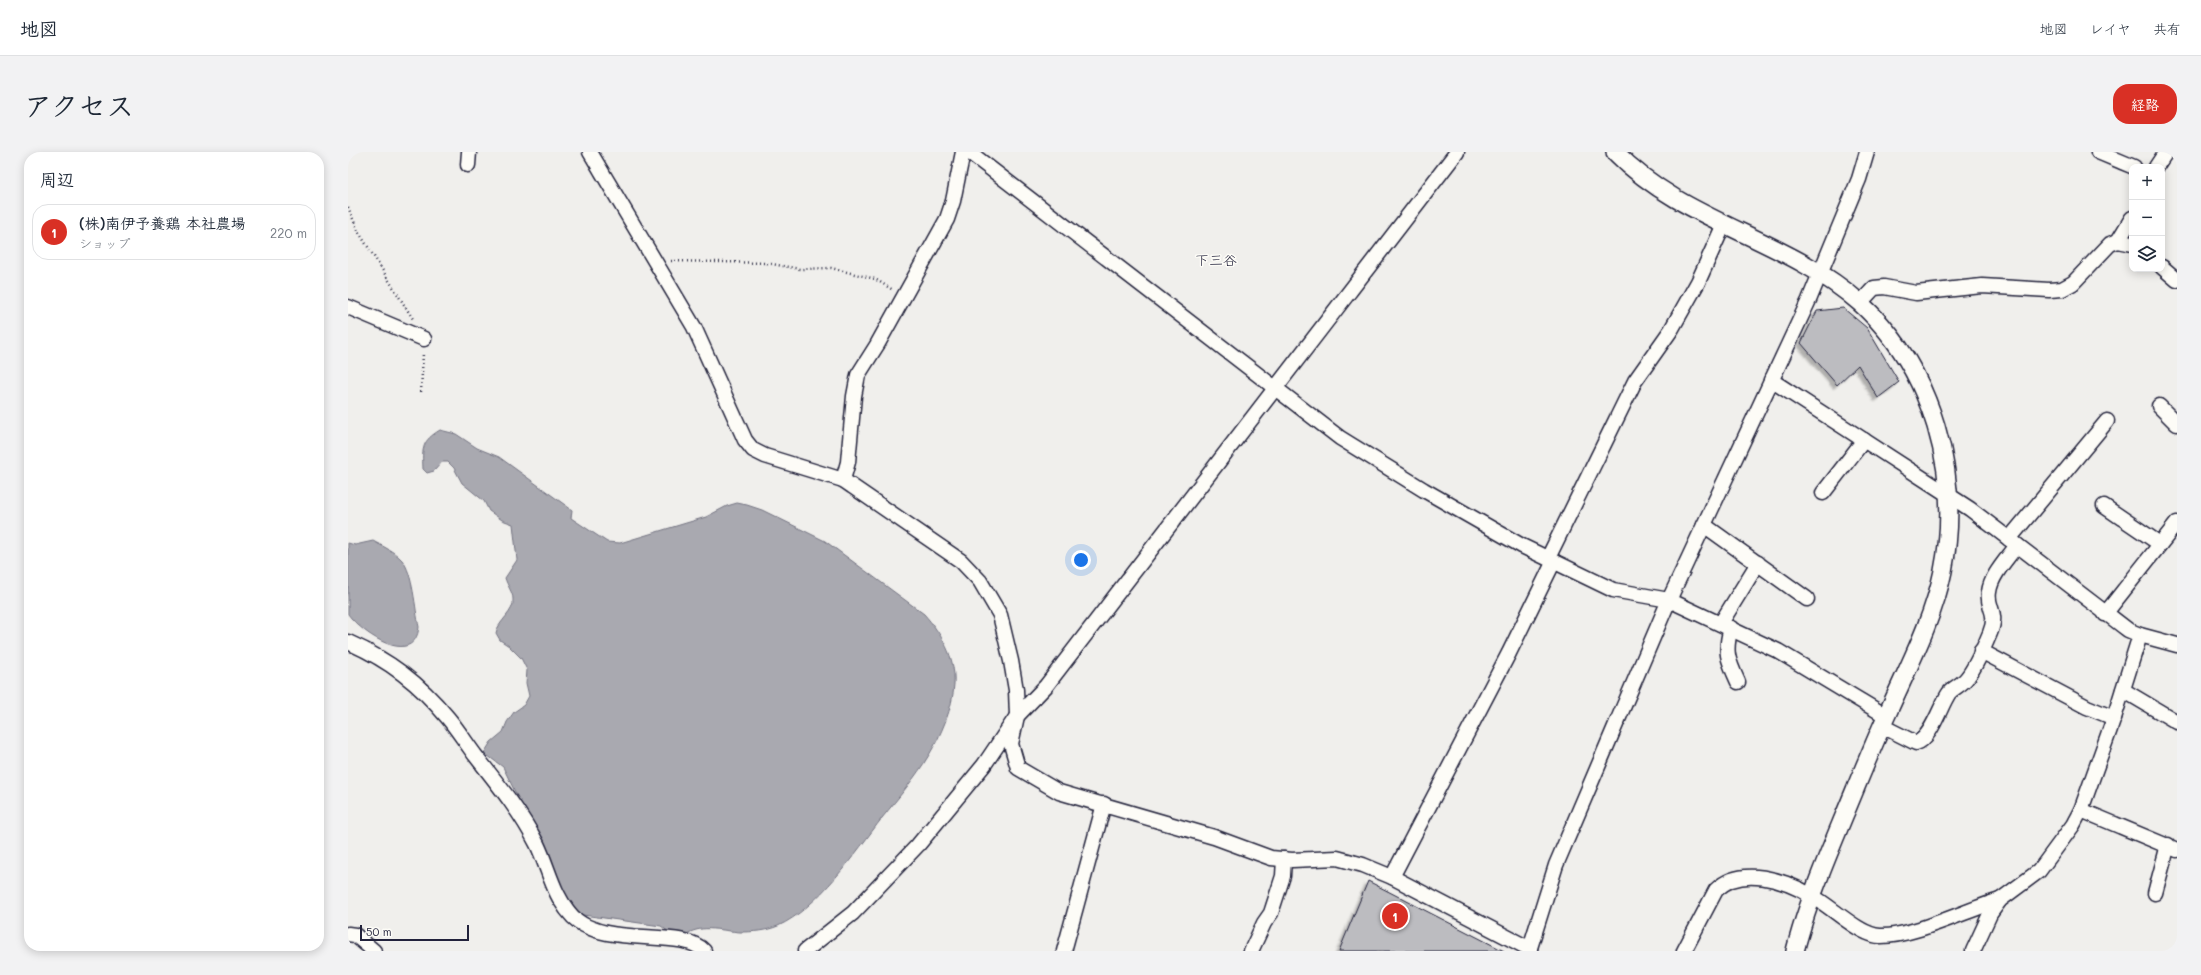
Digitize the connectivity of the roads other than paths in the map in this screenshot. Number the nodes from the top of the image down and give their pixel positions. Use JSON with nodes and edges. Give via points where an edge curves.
{"nodes":[{"id":1,"x":590,"y":152,"type":"edge"},
{"id":2,"x":963,"y":152,"type":"edge"},
{"id":3,"x":969,"y":152,"type":"edge"},
{"id":4,"x":1457,"y":152,"type":"edge"},
{"id":5,"x":1615,"y":152,"type":"edge"},
{"id":6,"x":1867,"y":152,"type":"edge"},
{"id":7,"x":2098,"y":152,"type":"edge"},
{"id":8,"x":2166,"y":152,"type":"edge"},
{"id":9,"x":2158,"y":164,"type":"edge"},
{"id":10,"x":2129,"y":165,"type":"edge"},
{"id":11,"x":2129,"y":223,"type":"edge"},
{"id":12,"x":1724,"y":224,"type":"junction"},
{"id":13,"x":2118,"y":241,"type":"junction"},
{"id":14,"x":2129,"y":243,"type":"edge"},
{"id":15,"x":2165,"y":270,"type":"edge"},
{"id":16,"x":1821,"y":272,"type":"junction"},
{"id":17,"x":2177,"y":280,"type":"edge"},
{"id":18,"x":1860,"y":303,"type":"junction"},
{"id":19,"x":348,"y":307,"type":"edge"},
{"id":20,"x":424,"y":339,"type":"road end"},
{"id":21,"x":1771,"y":380,"type":"junction"},
{"id":22,"x":1274,"y":388,"type":"junction"},
{"id":23,"x":2159,"y":406,"type":"dead end"},
{"id":24,"x":2108,"y":421,"type":"dead end"},
{"id":25,"x":2177,"y":424,"type":"edge"},
{"id":26,"x":1864,"y":440,"type":"junction"},
{"id":27,"x":843,"y":480,"type":"junction"},
{"id":28,"x":1823,"y":493,"type":"dead end"},
{"id":29,"x":1949,"y":494,"type":"junction"},
{"id":30,"x":2104,"y":506,"type":"dead end"},
{"id":31,"x":2177,"y":522,"type":"edge"},
{"id":32,"x":1704,"y":525,"type":"junction"},
{"id":33,"x":2013,"y":542,"type":"junction"},
{"id":34,"x":2160,"y":544,"type":"junction"},
{"id":35,"x":1551,"y":560,"type":"junction"},
{"id":36,"x":1758,"y":563,"type":"junction"},
{"id":37,"x":1807,"y":599,"type":"dead end"},
{"id":38,"x":1669,"y":600,"type":"junction"},
{"id":39,"x":2105,"y":614,"type":"junction"},
{"id":40,"x":1726,"y":626,"type":"junction"},
{"id":41,"x":2140,"y":636,"type":"junction"},
{"id":42,"x":348,"y":642,"type":"edge"},
{"id":43,"x":2177,"y":645,"type":"edge"},
{"id":44,"x":1981,"y":651,"type":"junction"},
{"id":45,"x":1738,"y":682,"type":"dead end"},
{"id":46,"x":2123,"y":690,"type":"junction"},
{"id":47,"x":1017,"y":716,"type":"junction"},
{"id":48,"x":2114,"y":718,"type":"junction"},
{"id":49,"x":1884,"y":721,"type":"junction"},
{"id":50,"x":2177,"y":722,"type":"edge"},
{"id":51,"x":1104,"y":804,"type":"junction"},
{"id":52,"x":2081,"y":810,"type":"junction"},
{"id":53,"x":2172,"y":847,"type":"edge"},
{"id":54,"x":1284,"y":859,"type":"junction"},
{"id":55,"x":1392,"y":877,"type":"junction"},
{"id":56,"x":2155,"y":892,"type":"dead end"},
{"id":57,"x":1811,"y":895,"type":"junction"},
{"id":58,"x":2000,"y":900,"type":"junction"},
{"id":59,"x":348,"y":934,"type":"edge"},
{"id":60,"x":1530,"y":950,"type":"edge"},
{"id":61,"x":374,"y":951,"type":"edge"},
{"id":62,"x":704,"y":951,"type":"edge"},
{"id":63,"x":805,"y":951,"type":"edge"},
{"id":64,"x":1064,"y":951,"type":"edge"},
{"id":65,"x":1252,"y":951,"type":"edge"},
{"id":66,"x":1684,"y":951,"type":"edge"},
{"id":67,"x":1795,"y":951,"type":"edge"},
{"id":68,"x":1973,"y":951,"type":"edge"}],
"edges":[{"from":1,"to":27,"type":"street","via":[[694,327],[745,440],[753,450],[765,456]]},
{"from":2,"to":27,"type":"street","via":[[953,201],[946,219],[858,375],[848,462]]},
{"from":3,"to":22,"type":"street"},
{"from":4,"to":22,"type":"street"},
{"from":5,"to":12,"type":"street","via":[[1637,172],[1688,207]]},
{"from":6,"to":16,"type":"street","via":[[1859,179]]},
{"from":7,"to":10,"type":"street"},
{"from":8,"to":9,"type":"street"},
{"from":11,"to":13,"type":"street"},
{"from":12,"to":16,"type":"street"},
{"from":12,"to":35,"type":"street","via":[[1698,282],[1671,330],[1636,382]]},
{"from":13,"to":14,"type":"street"},
{"from":13,"to":18,"type":"street","via":[[2110,244],[2073,283],[2062,289],[1982,286],[1916,293],[1884,287],[1874,288]]},
{"from":15,"to":17,"type":"street"},
{"from":16,"to":18,"type":"street"},
{"from":16,"to":21,"type":"street"},
{"from":18,"to":29,"type":"street","via":[[1890,337],[1917,378],[1942,445]]},
{"from":19,"to":20,"type":"street"},
{"from":21,"to":26,"type":"street"},
{"from":21,"to":32,"type":"street"},
{"from":22,"to":35,"type":"street","via":[[1340,438],[1424,490]]},
{"from":22,"to":47,"type":"street","via":[[1046,686]]},
{"from":23,"to":25,"type":"street"},
{"from":24,"to":33,"type":"street"},
{"from":26,"to":28,"type":"street"},
{"from":26,"to":29,"type":"street"},
{"from":27,"to":47,"type":"street","via":[[961,561],[980,580],[1000,615],[1014,676]]},
{"from":29,"to":33,"type":"street"},
{"from":29,"to":49,"type":"street","via":[[1949,523],[1943,574],[1924,630]]},
{"from":30,"to":34,"type":"street"},
{"from":31,"to":34,"type":"street"},
{"from":32,"to":36,"type":"street"},
{"from":32,"to":38,"type":"street"},
{"from":33,"to":39,"type":"street"},
{"from":33,"to":44,"type":"street","via":[[1988,592],[1994,610],[1994,621]]},
{"from":34,"to":39,"type":"street"},
{"from":35,"to":38,"type":"street","via":[[1613,590]]},
{"from":35,"to":55,"type":"street","via":[[1506,660]]},
{"from":36,"to":37,"type":"street"},
{"from":36,"to":40,"type":"street"},
{"from":38,"to":40,"type":"street"},
{"from":38,"to":60,"type":"street","via":[[1556,865]]},
{"from":39,"to":41,"type":"street"},
{"from":40,"to":45,"type":"street","via":[[1727,657]]},
{"from":40,"to":49,"type":"street","via":[[1778,650]]},
{"from":41,"to":43,"type":"street"},
{"from":41,"to":46,"type":"street"},
{"from":42,"to":62,"type":"street","via":[[406,675],[448,718],[502,788],[523,820],[538,845],[559,899],[574,917],[592,929],[613,935],[683,942],[698,945]]},
{"from":44,"to":48,"type":"street","via":[[2087,707]]},
{"from":44,"to":49,"type":"street","via":[[1964,681],[1950,693],[1921,741],[1916,743]]},
{"from":46,"to":48,"type":"street"},
{"from":46,"to":50,"type":"street"},
{"from":47,"to":51,"type":"street","via":[[1011,744],[1018,768],[1059,792]]},
{"from":47,"to":63,"type":"street","via":[[984,765],[918,845],[853,913]]},
{"from":48,"to":52,"type":"street"},
{"from":49,"to":57,"type":"street"},
{"from":51,"to":54,"type":"street","via":[[1214,837],[1271,858]]},
{"from":51,"to":64,"type":"street"},
{"from":52,"to":53,"type":"street"},
{"from":52,"to":58,"type":"street","via":[[2039,871]]},
{"from":53,"to":56,"type":"street"},
{"from":54,"to":55,"type":"street","via":[[1337,858]]},
{"from":54,"to":65,"type":"street","via":[[1283,876],[1271,913]]},
{"from":55,"to":60,"type":"street"},
{"from":57,"to":58,"type":"street","via":[[1867,932],[1878,936],[1909,931]]},
{"from":57,"to":66,"type":"street","via":[[1764,878],[1752,876],[1731,880],[1716,890]]},
{"from":57,"to":67,"type":"street"},
{"from":58,"to":68,"type":"street","via":[[1990,914]]},
{"from":59,"to":61,"type":"street","via":[[355,936]]}]}
